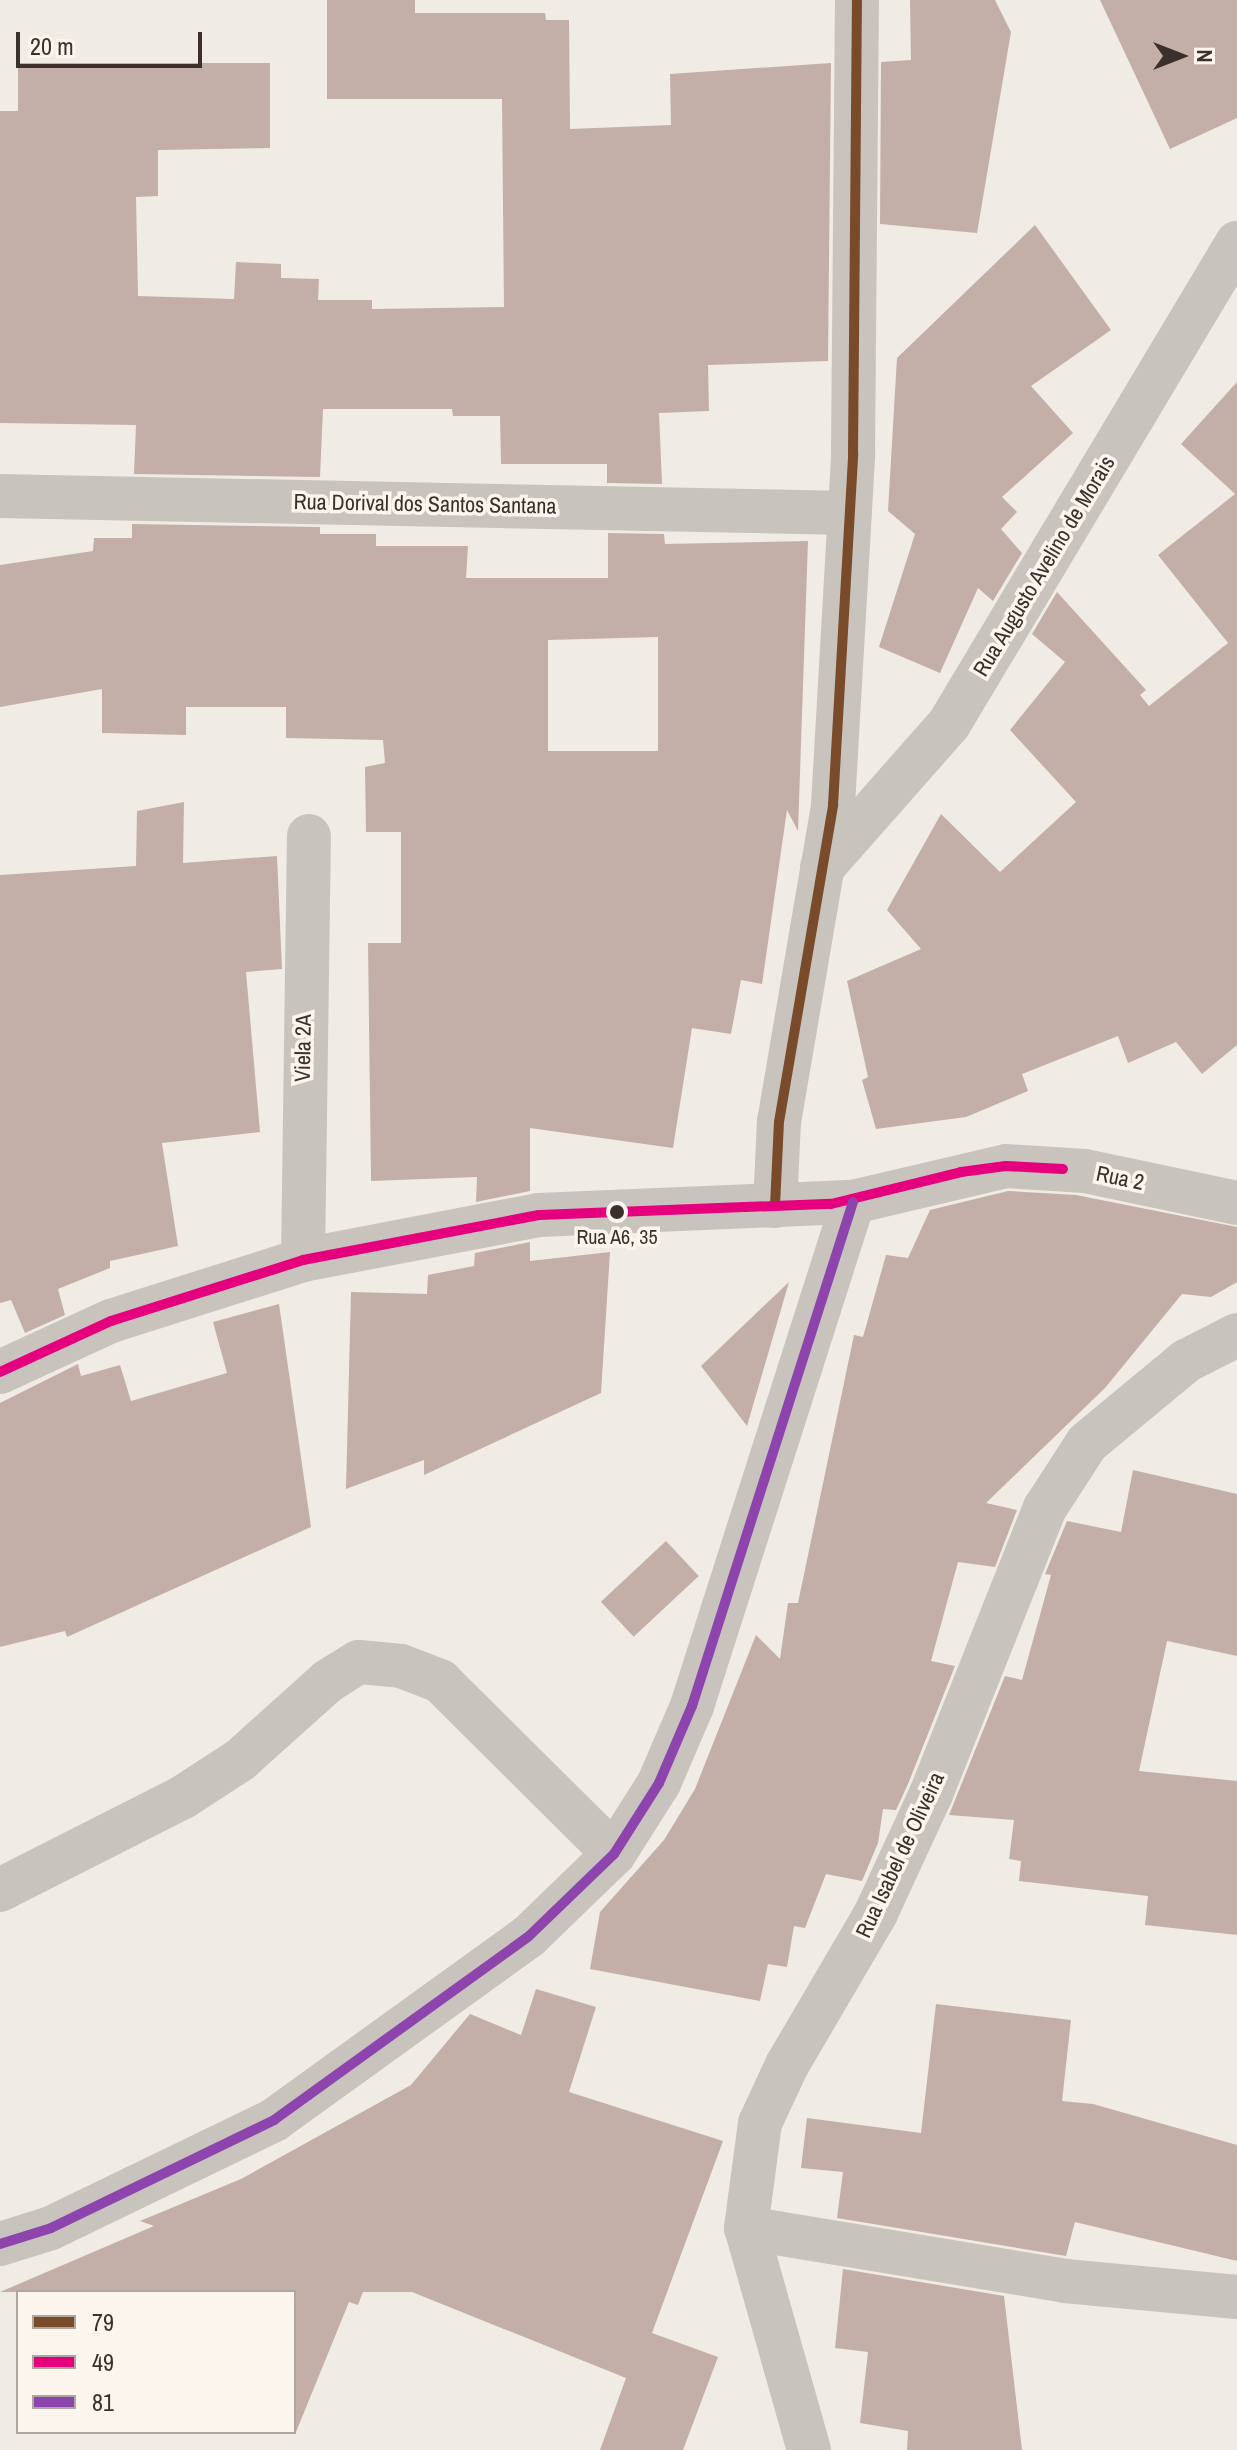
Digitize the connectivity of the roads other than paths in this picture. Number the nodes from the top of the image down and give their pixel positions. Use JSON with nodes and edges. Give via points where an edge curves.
{"nodes":[{"id":1,"x":857,"y":0,"type":"edge"},
{"id":2,"x":1237,"y":243,"type":"edge"},
{"id":3,"x":0,"y":496,"type":"edge"},
{"id":4,"x":850,"y":513,"type":"junction"},
{"id":5,"x":309,"y":836,"type":"dead end"},
{"id":6,"x":822,"y":868,"type":"junction"},
{"id":7,"x":853,"y":1202,"type":"junction"},
{"id":8,"x":1237,"y":1203,"type":"edge"},
{"id":9,"x":775,"y":1206,"type":"junction"},
{"id":10,"x":303,"y":1260,"type":"junction"},
{"id":11,"x":1237,"y":1335,"type":"edge"},
{"id":12,"x":0,"y":1372,"type":"edge"},
{"id":13,"x":614,"y":1854,"type":"junction"},
{"id":14,"x":0,"y":1890,"type":"edge"},
{"id":15,"x":746,"y":2228,"type":"junction"},
{"id":16,"x":0,"y":2244,"type":"edge"},
{"id":17,"x":1237,"y":2297,"type":"edge"},
{"id":18,"x":809,"y":2450,"type":"edge"}],
"edges":[{"from":1,"to":4,"type":"street"},
{"from":2,"to":6,"type":"street","name":"Rua Augusto Avelino de Morais","via":[[949,724]]},
{"from":3,"to":4,"type":"street","name":"Rua Dorival dos Santos Santana"},
{"from":4,"to":6,"type":"street","via":[[833,805]]},
{"from":5,"to":10,"type":"street","name":"Viela 2A"},
{"from":6,"to":9,"type":"street","via":[[779,1122]]},
{"from":7,"to":8,"type":"street","name":"Rua 2","via":[[1006,1166],[1085,1171]]},
{"from":7,"to":9,"type":"street","name":"Rua 2"},
{"from":7,"to":13,"type":"street","via":[[692,1706],[659,1783]]},
{"from":9,"to":10,"type":"street","name":"Rua 2","via":[[539,1215]]},
{"from":10,"to":12,"type":"street","name":"Rua 2","via":[[111,1321]]},
{"from":11,"to":15,"type":"street","name":"Rua Isabel de Oliveira","via":[[1186,1361],[1087,1443],[1045,1508],[937,1779],[876,1913],[787,2065],[760,2123]]},
{"from":13,"to":14,"type":"street","via":[[440,1681],[401,1666],[359,1662],[328,1681],[240,1760],[183,1797]]},
{"from":13,"to":16,"type":"street","via":[[529,1936],[274,2120],[51,2228]]},
{"from":15,"to":17,"type":"street","via":[[1065,2281]]},
{"from":15,"to":18,"type":"street","name":"Rua Isabel de Oliveira"}]}
